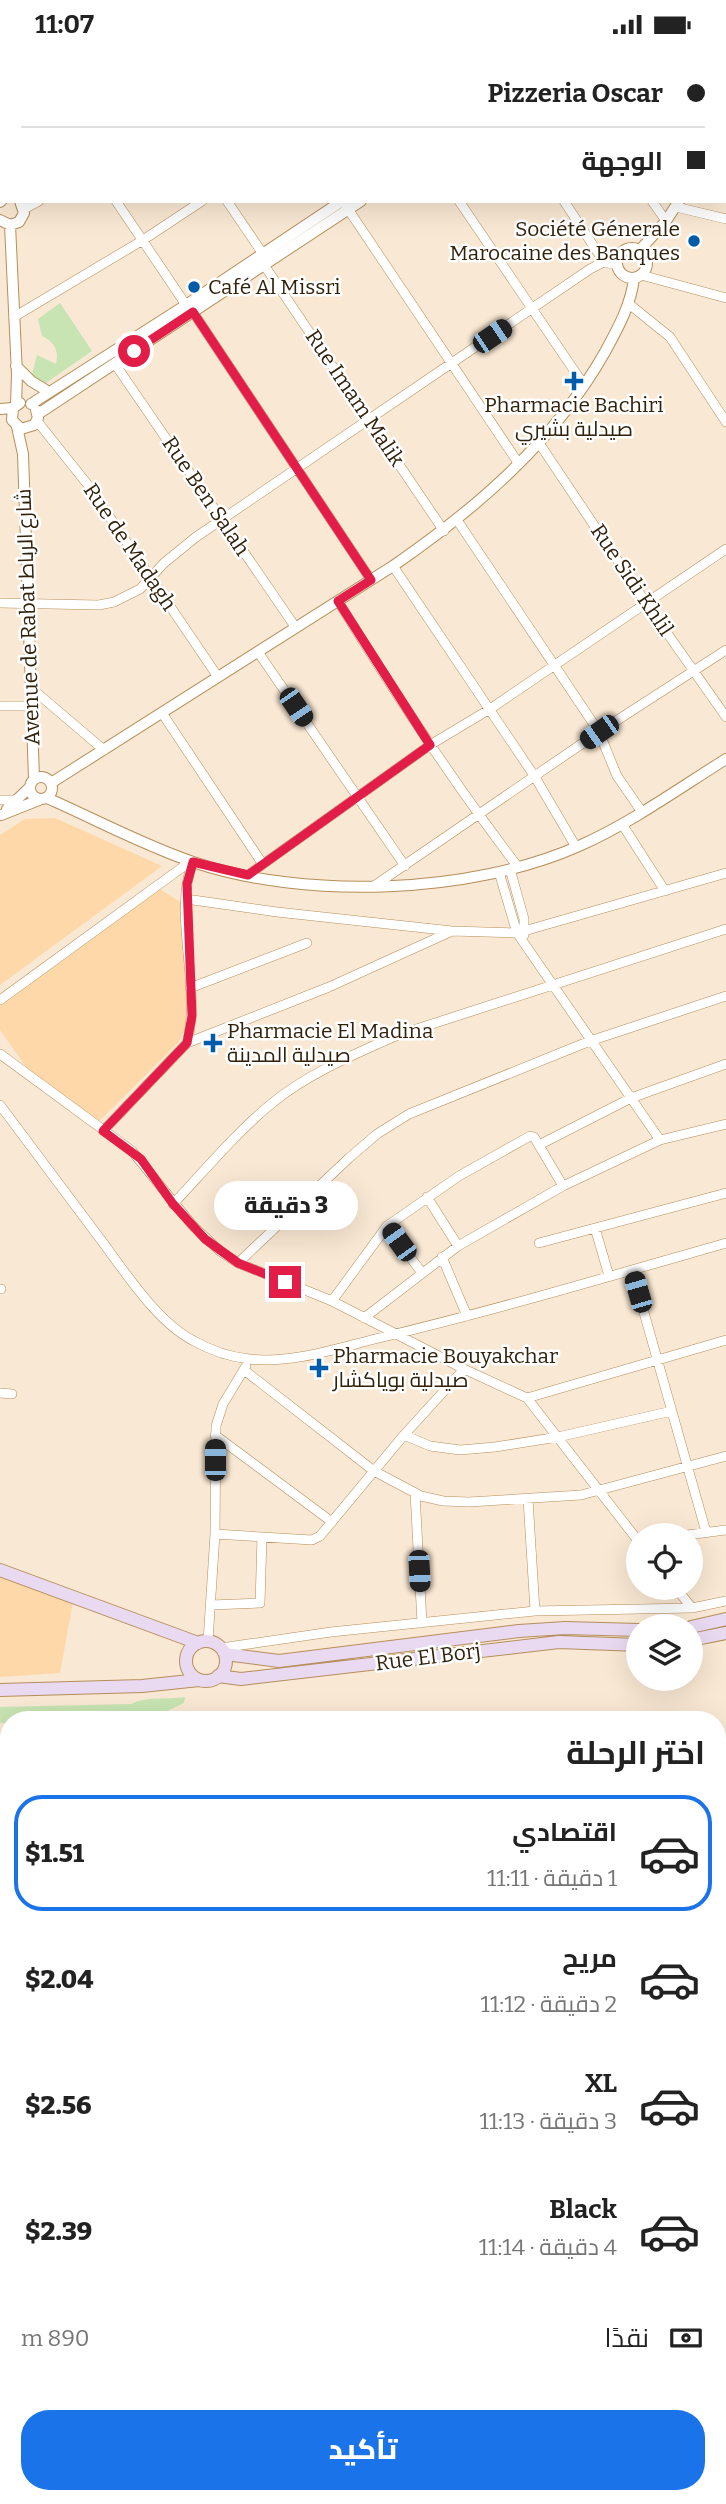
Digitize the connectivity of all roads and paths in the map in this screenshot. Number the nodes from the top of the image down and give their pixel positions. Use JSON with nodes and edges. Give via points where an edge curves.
{"nodes":[{"id":1,"x":118,"y":203,"type":"edge"},
{"id":2,"x":199,"y":203,"type":"edge"},
{"id":3,"x":228,"y":203,"type":"edge"},
{"id":4,"x":460,"y":203,"type":"edge"},
{"id":5,"x":565,"y":203,"type":"edge"},
{"id":6,"x":653,"y":203,"type":"edge"},
{"id":7,"x":344,"y":204,"type":"edge"},
{"id":8,"x":678,"y":204,"type":"edge"},
{"id":9,"x":22,"y":205,"type":"edge"},
{"id":10,"x":726,"y":219,"type":"edge"},
{"id":11,"x":666,"y":221,"type":"junction"},
{"id":12,"x":5,"y":222,"type":"edge"},
{"id":13,"x":143,"y":240,"type":"junction"},
{"id":14,"x":639,"y":251,"type":"junction"},
{"id":15,"x":263,"y":260,"type":"junction"},
{"id":16,"x":604,"y":262,"type":"junction"},
{"id":17,"x":617,"y":265,"type":"junction"},
{"id":18,"x":637,"y":276,"type":"junction"},
{"id":19,"x":726,"y":298,"type":"edge"},
{"id":20,"x":629,"y":304,"type":"junction"},
{"id":21,"x":189,"y":309,"type":"junction"},
{"id":22,"x":532,"y":309,"type":"junction"},
{"id":23,"x":14,"y":317,"type":"junction"},
{"id":24,"x":115,"y":364,"type":"junction"},
{"id":25,"x":452,"y":364,"type":"junction"},
{"id":26,"x":17,"y":370,"type":"junction"},
{"id":27,"x":584,"y":386,"type":"junction"},
{"id":28,"x":49,"y":392,"type":"junction"},
{"id":29,"x":22,"y":405,"type":"junction"},
{"id":30,"x":0,"y":409,"type":"edge"},
{"id":31,"x":370,"y":420,"type":"junction"},
{"id":32,"x":35,"y":421,"type":"junction"},
{"id":33,"x":10,"y":422,"type":"edge"},
{"id":34,"x":726,"y":422,"type":"edge"},
{"id":35,"x":539,"y":443,"type":"junction"},
{"id":36,"x":23,"y":454,"type":"junction"},
{"id":37,"x":519,"y":464,"type":"junction"},
{"id":38,"x":296,"y":468,"type":"junction"},
{"id":39,"x":222,"y":519,"type":"junction"},
{"id":40,"x":457,"y":520,"type":"junction"},
{"id":41,"x":444,"y":531,"type":"junction"},
{"id":42,"x":726,"y":549,"type":"edge"},
{"id":43,"x":393,"y":566,"type":"junction"},
{"id":44,"x":150,"y":578,"type":"junction"},
{"id":45,"x":371,"y":580,"type":"junction"},
{"id":46,"x":338,"y":601,"type":"junction"},
{"id":47,"x":0,"y":603,"type":"edge"},
{"id":48,"x":28,"y":603,"type":"junction"},
{"id":49,"x":646,"y":603,"type":"junction"},
{"id":50,"x":296,"y":628,"type":"junction"},
{"id":51,"x":726,"y":650,"type":"edge"},
{"id":52,"x":258,"y":652,"type":"junction"},
{"id":53,"x":553,"y":665,"type":"junction"},
{"id":54,"x":695,"y":671,"type":"junction"},
{"id":55,"x":218,"y":677,"type":"junction"},
{"id":56,"x":31,"y":688,"type":"junction"},
{"id":57,"x":0,"y":706,"type":"edge"},
{"id":58,"x":31,"y":706,"type":"junction"},
{"id":59,"x":490,"y":709,"type":"junction"},
{"id":60,"x":162,"y":713,"type":"junction"},
{"id":61,"x":726,"y":717,"type":"edge"},
{"id":62,"x":599,"y":732,"type":"junction"},
{"id":63,"x":430,"y":745,"type":"junction"},
{"id":64,"x":104,"y":750,"type":"junction"},
{"id":65,"x":726,"y":759,"type":"edge"},
{"id":66,"x":535,"y":777,"type":"junction"},
{"id":67,"x":32,"y":783,"type":"junction"},
{"id":68,"x":51,"y":783,"type":"junction"},
{"id":69,"x":357,"y":797,"type":"junction"},
{"id":70,"x":43,"y":799,"type":"junction"},
{"id":71,"x":0,"y":800,"type":"edge"},
{"id":72,"x":17,"y":800,"type":"junction"},
{"id":73,"x":642,"y":812,"type":"junction"},
{"id":74,"x":0,"y":816,"type":"edge"},
{"id":75,"x":478,"y":816,"type":"junction"},
{"id":76,"x":622,"y":824,"type":"junction"},
{"id":77,"x":576,"y":847,"type":"junction"},
{"id":78,"x":192,"y":861,"type":"junction"},
{"id":79,"x":262,"y":863,"type":"junction"},
{"id":80,"x":405,"y":866,"type":"junction"},
{"id":81,"x":509,"y":870,"type":"junction"},
{"id":82,"x":726,"y":873,"type":"edge"},
{"id":83,"x":248,"y":875,"type":"junction"},
{"id":84,"x":374,"y":886,"type":"junction"},
{"id":85,"x":665,"y":891,"type":"junction"},
{"id":86,"x":187,"y":899,"type":"junction"},
{"id":87,"x":726,"y":929,"type":"edge"},
{"id":88,"x":453,"y":931,"type":"junction"},
{"id":89,"x":522,"y":935,"type":"junction"},
{"id":90,"x":307,"y":943,"type":"dead end"},
{"id":91,"x":552,"y":985,"type":"junction"},
{"id":92,"x":190,"y":988,"type":"junction"},
{"id":93,"x":726,"y":996,"type":"edge"},
{"id":94,"x":0,"y":1000,"type":"edge"},
{"id":95,"x":590,"y":1041,"type":"junction"},
{"id":96,"x":187,"y":1043,"type":"junction"},
{"id":97,"x":0,"y":1054,"type":"edge"},
{"id":98,"x":726,"y":1064,"type":"edge"},
{"id":99,"x":631,"y":1097,"type":"junction"},
{"id":100,"x":0,"y":1105,"type":"edge"},
{"id":101,"x":726,"y":1124,"type":"edge"},
{"id":102,"x":103,"y":1131,"type":"junction"},
{"id":103,"x":660,"y":1140,"type":"junction"},
{"id":104,"x":539,"y":1145,"type":"junction"},
{"id":105,"x":563,"y":1186,"type":"junction"},
{"id":106,"x":726,"y":1193,"type":"edge"},
{"id":107,"x":427,"y":1197,"type":"junction"},
{"id":108,"x":173,"y":1204,"type":"junction"},
{"id":109,"x":387,"y":1226,"type":"junction"},
{"id":110,"x":595,"y":1228,"type":"junction"},
{"id":111,"x":539,"y":1243,"type":"dead end"},
{"id":112,"x":726,"y":1243,"type":"edge"},
{"id":113,"x":458,"y":1246,"type":"junction"},
{"id":114,"x":442,"y":1257,"type":"junction"},
{"id":115,"x":238,"y":1263,"type":"junction"},
{"id":116,"x":632,"y":1270,"type":"junction"},
{"id":117,"x":422,"y":1273,"type":"junction"},
{"id":118,"x":609,"y":1276,"type":"junction"},
{"id":119,"x":332,"y":1301,"type":"junction"},
{"id":120,"x":467,"y":1315,"type":"junction"},
{"id":121,"x":364,"y":1318,"type":"junction"},
{"id":122,"x":397,"y":1334,"type":"junction"},
{"id":123,"x":726,"y":1340,"type":"edge"},
{"id":124,"x":250,"y":1359,"type":"junction"},
{"id":125,"x":658,"y":1359,"type":"junction"},
{"id":126,"x":464,"y":1369,"type":"junction"},
{"id":127,"x":244,"y":1370,"type":"junction"},
{"id":128,"x":0,"y":1393,"type":"edge"},
{"id":129,"x":12,"y":1394,"type":"dead end"},
{"id":130,"x":527,"y":1398,"type":"junction"},
{"id":131,"x":673,"y":1411,"type":"junction"},
{"id":132,"x":215,"y":1435,"type":"junction"},
{"id":133,"x":404,"y":1435,"type":"junction"},
{"id":134,"x":558,"y":1437,"type":"junction"},
{"id":135,"x":726,"y":1456,"type":"edge"},
{"id":136,"x":686,"y":1467,"type":"junction"},
{"id":137,"x":374,"y":1471,"type":"junction"},
{"id":138,"x":598,"y":1491,"type":"junction"},
{"id":139,"x":415,"y":1493,"type":"junction"},
{"id":140,"x":528,"y":1499,"type":"junction"},
{"id":141,"x":332,"y":1522,"type":"junction"},
{"id":142,"x":626,"y":1526,"type":"edge"},
{"id":143,"x":726,"y":1530,"type":"edge"},
{"id":144,"x":703,"y":1532,"type":"edge"},
{"id":145,"x":706,"y":1532,"type":"junction"},
{"id":146,"x":215,"y":1534,"type":"junction"},
{"id":147,"x":262,"y":1537,"type":"junction"},
{"id":148,"x":0,"y":1570,"type":"edge"},
{"id":149,"x":686,"y":1600,"type":"edge"},
{"id":150,"x":726,"y":1601,"type":"edge"},
{"id":151,"x":211,"y":1605,"type":"junction"},
{"id":152,"x":692,"y":1608,"type":"junction"},
{"id":153,"x":535,"y":1611,"type":"junction"},
{"id":154,"x":726,"y":1619,"type":"edge"},
{"id":155,"x":422,"y":1623,"type":"junction"},
{"id":156,"x":703,"y":1624,"type":"edge"},
{"id":157,"x":626,"y":1630,"type":"edge"},
{"id":158,"x":726,"y":1633,"type":"edge"},
{"id":159,"x":703,"y":1638,"type":"edge"},
{"id":160,"x":203,"y":1642,"type":"junction"},
{"id":161,"x":626,"y":1645,"type":"edge"},
{"id":162,"x":223,"y":1651,"type":"junction"},
{"id":163,"x":218,"y":1677,"type":"junction"},
{"id":164,"x":199,"y":1679,"type":"junction"},
{"id":165,"x":0,"y":1690,"type":"edge"}],
"edges":[{"from":1,"to":13,"type":"street"},
{"from":2,"to":13,"type":"street"},
{"from":3,"to":15,"type":"street","name":"Rue Imam Malik"},
{"from":4,"to":22,"type":"street"},
{"from":5,"to":16,"type":"street"},
{"from":6,"to":11,"type":"street"},
{"from":7,"to":15,"type":"street"},
{"from":7,"to":25,"type":"street"},
{"from":8,"to":10,"type":"street"},
{"from":8,"to":11,"type":"street"},
{"from":9,"to":12,"type":"street","via":[[22,218]]},
{"from":11,"to":14,"type":"street"},
{"from":12,"to":23,"type":"street"},
{"from":13,"to":21,"type":"street"},
{"from":13,"to":23,"type":"street"},
{"from":14,"to":17,"type":"street","via":[[626,250]]},
{"from":14,"to":18,"type":"street","via":[[646,263]]},
{"from":15,"to":21,"type":"street"},
{"from":15,"to":31,"type":"street","name":"Rue Imam Malik"},
{"from":16,"to":17,"type":"street"},
{"from":16,"to":22,"type":"street"},
{"from":17,"to":18,"type":"street","via":[[622,275]]},
{"from":18,"to":19,"type":"street"},
{"from":18,"to":20,"type":"street"},
{"from":20,"to":27,"type":"street"},
{"from":20,"to":34,"type":"street","via":[[670,337]]},
{"from":21,"to":24,"type":"street"},
{"from":21,"to":28,"type":"street"},
{"from":21,"to":38,"type":"street"},
{"from":22,"to":25,"type":"street"},
{"from":22,"to":27,"type":"street"},
{"from":23,"to":26,"type":"street"},
{"from":24,"to":32,"type":"street"},
{"from":24,"to":39,"type":"street","name":"Rue Ben Salah"},
{"from":25,"to":31,"type":"street"},
{"from":25,"to":37,"type":"street"},
{"from":26,"to":28,"type":"street"},
{"from":26,"to":29,"type":"street"},
{"from":27,"to":35,"type":"street"},
{"from":28,"to":29,"type":"street"},
{"from":29,"to":30,"type":"street"},
{"from":29,"to":32,"type":"street"},
{"from":29,"to":33,"type":"street","name":"Avenue de Rabat شارع الرباط"},
{"from":31,"to":38,"type":"street"},
{"from":31,"to":41,"type":"street","name":"Rue Imam Malik"},
{"from":32,"to":33,"type":"street"},
{"from":32,"to":36,"type":"street","name":"Avenue de Rabat شارع الرباط"},
{"from":32,"to":44,"type":"street","name":"Rue de Madagh","via":[[88,485]]},
{"from":33,"to":36,"type":"street","name":"Avenue de Rabat شارع الرباط"},
{"from":35,"to":37,"type":"street"},
{"from":35,"to":49,"type":"street","name":"Rue Sidi Khlil"},
{"from":36,"to":48,"type":"street","name":"Avenue de Rabat شارع الرباط"},
{"from":37,"to":40,"type":"street"},
{"from":38,"to":39,"type":"street"},
{"from":38,"to":45,"type":"street"},
{"from":39,"to":44,"type":"street"},
{"from":39,"to":50,"type":"street","name":"Rue Ben Salah"},
{"from":40,"to":41,"type":"street"},
{"from":40,"to":53,"type":"street"},
{"from":41,"to":43,"type":"street"},
{"from":42,"to":49,"type":"street"},
{"from":43,"to":45,"type":"street"},
{"from":43,"to":59,"type":"street"},
{"from":44,"to":48,"type":"street","via":[[114,602]]},
{"from":44,"to":55,"type":"street","name":"Rue de Madagh"},
{"from":45,"to":46,"type":"street"},
{"from":46,"to":50,"type":"street"},
{"from":46,"to":63,"type":"street"},
{"from":47,"to":48,"type":"street"},
{"from":48,"to":56,"type":"street","name":"Avenue de Rabat شارع الرباط"},
{"from":49,"to":53,"type":"street"},
{"from":49,"to":54,"type":"street","name":"Rue Sidi Khlil"},
{"from":50,"to":52,"type":"street"},
{"from":51,"to":54,"type":"street"},
{"from":52,"to":55,"type":"street"},
{"from":52,"to":69,"type":"street"},
{"from":53,"to":59,"type":"street"},
{"from":53,"to":62,"type":"street"},
{"from":54,"to":61,"type":"street","name":"Rue Sidi Khlil"},
{"from":54,"to":62,"type":"street"},
{"from":55,"to":60,"type":"street"},
{"from":56,"to":58,"type":"street","name":"Avenue de Rabat شارع الرباط"},
{"from":56,"to":64,"type":"street"},
{"from":57,"to":58,"type":"street"},
{"from":58,"to":67,"type":"street","name":"Avenue de Rabat شارع الرباط"},
{"from":59,"to":63,"type":"street"},
{"from":59,"to":66,"type":"street"},
{"from":60,"to":64,"type":"street"},
{"from":60,"to":79,"type":"street"},
{"from":62,"to":66,"type":"street"},
{"from":62,"to":73,"type":"street","via":[[617,776]]},
{"from":63,"to":69,"type":"street"},
{"from":63,"to":75,"type":"street"},
{"from":64,"to":68,"type":"street"},
{"from":65,"to":73,"type":"street"},
{"from":66,"to":75,"type":"street"},
{"from":66,"to":77,"type":"street"},
{"from":67,"to":68,"type":"street","via":[[41,777]]},
{"from":67,"to":70,"type":"street","via":[[31,794]]},
{"from":67,"to":72,"type":"street"},
{"from":68,"to":70,"type":"street","via":[[52,791]]},
{"from":69,"to":79,"type":"street"},
{"from":69,"to":80,"type":"street"},
{"from":70,"to":74,"type":"street"},
{"from":70,"to":78,"type":"street"},
{"from":71,"to":72,"type":"street"},
{"from":72,"to":74,"type":"street"},
{"from":73,"to":76,"type":"street"},
{"from":75,"to":80,"type":"street"},
{"from":75,"to":81,"type":"street"},
{"from":76,"to":77,"type":"street"},
{"from":76,"to":85,"type":"street"},
{"from":77,"to":81,"type":"street"},
{"from":78,"to":83,"type":"street"},
{"from":78,"to":86,"type":"street"},
{"from":78,"to":94,"type":"street"},
{"from":79,"to":83,"type":"street"},
{"from":80,"to":84,"type":"street"},
{"from":81,"to":84,"type":"street","via":[[438,883]]},
{"from":81,"to":89,"type":"street"},
{"from":82,"to":85,"type":"street"},
{"from":83,"to":84,"type":"street"},
{"from":85,"to":89,"type":"street"},
{"from":86,"to":88,"type":"street"},
{"from":86,"to":92,"type":"street"},
{"from":87,"to":91,"type":"street"},
{"from":88,"to":89,"type":"street"},
{"from":88,"to":96,"type":"street"},
{"from":89,"to":91,"type":"street"},
{"from":90,"to":92,"type":"street"},
{"from":91,"to":95,"type":"street"},
{"from":91,"to":108,"type":"street","via":[[398,1035],[291,1090],[238,1135]]},
{"from":92,"to":96,"type":"street","via":[[192,1016]]},
{"from":93,"to":95,"type":"street"},
{"from":95,"to":99,"type":"street"},
{"from":95,"to":115,"type":"street","via":[[409,1114],[377,1134]]},
{"from":96,"to":102,"type":"street"},
{"from":97,"to":102,"type":"street"},
{"from":98,"to":99,"type":"street"},
{"from":99,"to":103,"type":"street"},
{"from":99,"to":104,"type":"street"},
{"from":100,"to":124,"type":"street","via":[[119,1264],[174,1328],[193,1341]]},
{"from":101,"to":103,"type":"street"},
{"from":102,"to":108,"type":"street","via":[[141,1159]]},
{"from":103,"to":105,"type":"street"},
{"from":104,"to":105,"type":"street"},
{"from":104,"to":107,"type":"street","via":[[530,1136]]},
{"from":105,"to":113,"type":"street"},
{"from":106,"to":110,"type":"street"},
{"from":107,"to":109,"type":"street"},
{"from":107,"to":113,"type":"street"},
{"from":108,"to":115,"type":"street","via":[[205,1239]]},
{"from":109,"to":117,"type":"street"},
{"from":109,"to":119,"type":"street"},
{"from":110,"to":111,"type":"street"},
{"from":110,"to":118,"type":"street"},
{"from":112,"to":116,"type":"street"},
{"from":113,"to":114,"type":"street"},
{"from":114,"to":117,"type":"street"},
{"from":114,"to":120,"type":"street"},
{"from":115,"to":119,"type":"street"},
{"from":116,"to":118,"type":"street"},
{"from":116,"to":125,"type":"street"},
{"from":117,"to":121,"type":"street"},
{"from":118,"to":120,"type":"street"},
{"from":119,"to":121,"type":"street"},
{"from":120,"to":122,"type":"street"},
{"from":121,"to":122,"type":"street"},
{"from":122,"to":124,"type":"street","via":[[315,1353]]},
{"from":122,"to":126,"type":"street"},
{"from":123,"to":125,"type":"street"},
{"from":124,"to":127,"type":"street"},
{"from":125,"to":130,"type":"street"},
{"from":125,"to":131,"type":"street"},
{"from":126,"to":130,"type":"street"},
{"from":126,"to":133,"type":"street"},
{"from":127,"to":132,"type":"street","via":[[218,1414]]},
{"from":127,"to":137,"type":"street"},
{"from":128,"to":129,"type":"street"},
{"from":130,"to":134,"type":"street"},
{"from":131,"to":134,"type":"street"},
{"from":131,"to":136,"type":"street"},
{"from":132,"to":141,"type":"street"},
{"from":132,"to":146,"type":"street"},
{"from":133,"to":134,"type":"street","via":[[430,1446],[460,1450]]},
{"from":133,"to":137,"type":"street"},
{"from":134,"to":138,"type":"street"},
{"from":135,"to":136,"type":"street"},
{"from":136,"to":138,"type":"street"},
{"from":136,"to":145,"type":"street"},
{"from":137,"to":139,"type":"street"},
{"from":137,"to":141,"type":"street"},
{"from":138,"to":140,"type":"street"},
{"from":138,"to":142,"type":"street"},
{"from":139,"to":140,"type":"street","via":[[443,1501]]},
{"from":139,"to":155,"type":"street"},
{"from":140,"to":153,"type":"street"},
{"from":141,"to":147,"type":"street","via":[[312,1540]]},
{"from":143,"to":145,"type":"street"},
{"from":144,"to":145,"type":"street"},
{"from":146,"to":147,"type":"street"},
{"from":146,"to":151,"type":"street"},
{"from":147,"to":151,"type":"street","via":[[260,1603]]},
{"from":148,"to":160,"type":"main road"},
{"from":149,"to":152,"type":"street"},
{"from":150,"to":152,"type":"street"},
{"from":151,"to":160,"type":"street"},
{"from":152,"to":153,"type":"street"},
{"from":153,"to":155,"type":"street"},
{"from":154,"to":156,"type":"main road"},
{"from":155,"to":162,"type":"street","via":[[318,1634]]},
{"from":157,"to":162,"type":"main road","name":"Rue El Borj","via":[[519,1632],[279,1661]]},
{"from":158,"to":159,"type":"main road"},
{"from":160,"to":162,"type":"main road"},
{"from":160,"to":164,"type":"main road","via":[[186,1658],[189,1671]]},
{"from":161,"to":163,"type":"main road","name":"Rue El Borj","via":[[559,1642],[241,1679]]},
{"from":162,"to":163,"type":"main road","via":[[225,1666]]},
{"from":163,"to":164,"type":"main road"},
{"from":164,"to":165,"type":"main road","via":[[142,1686]]}]}
